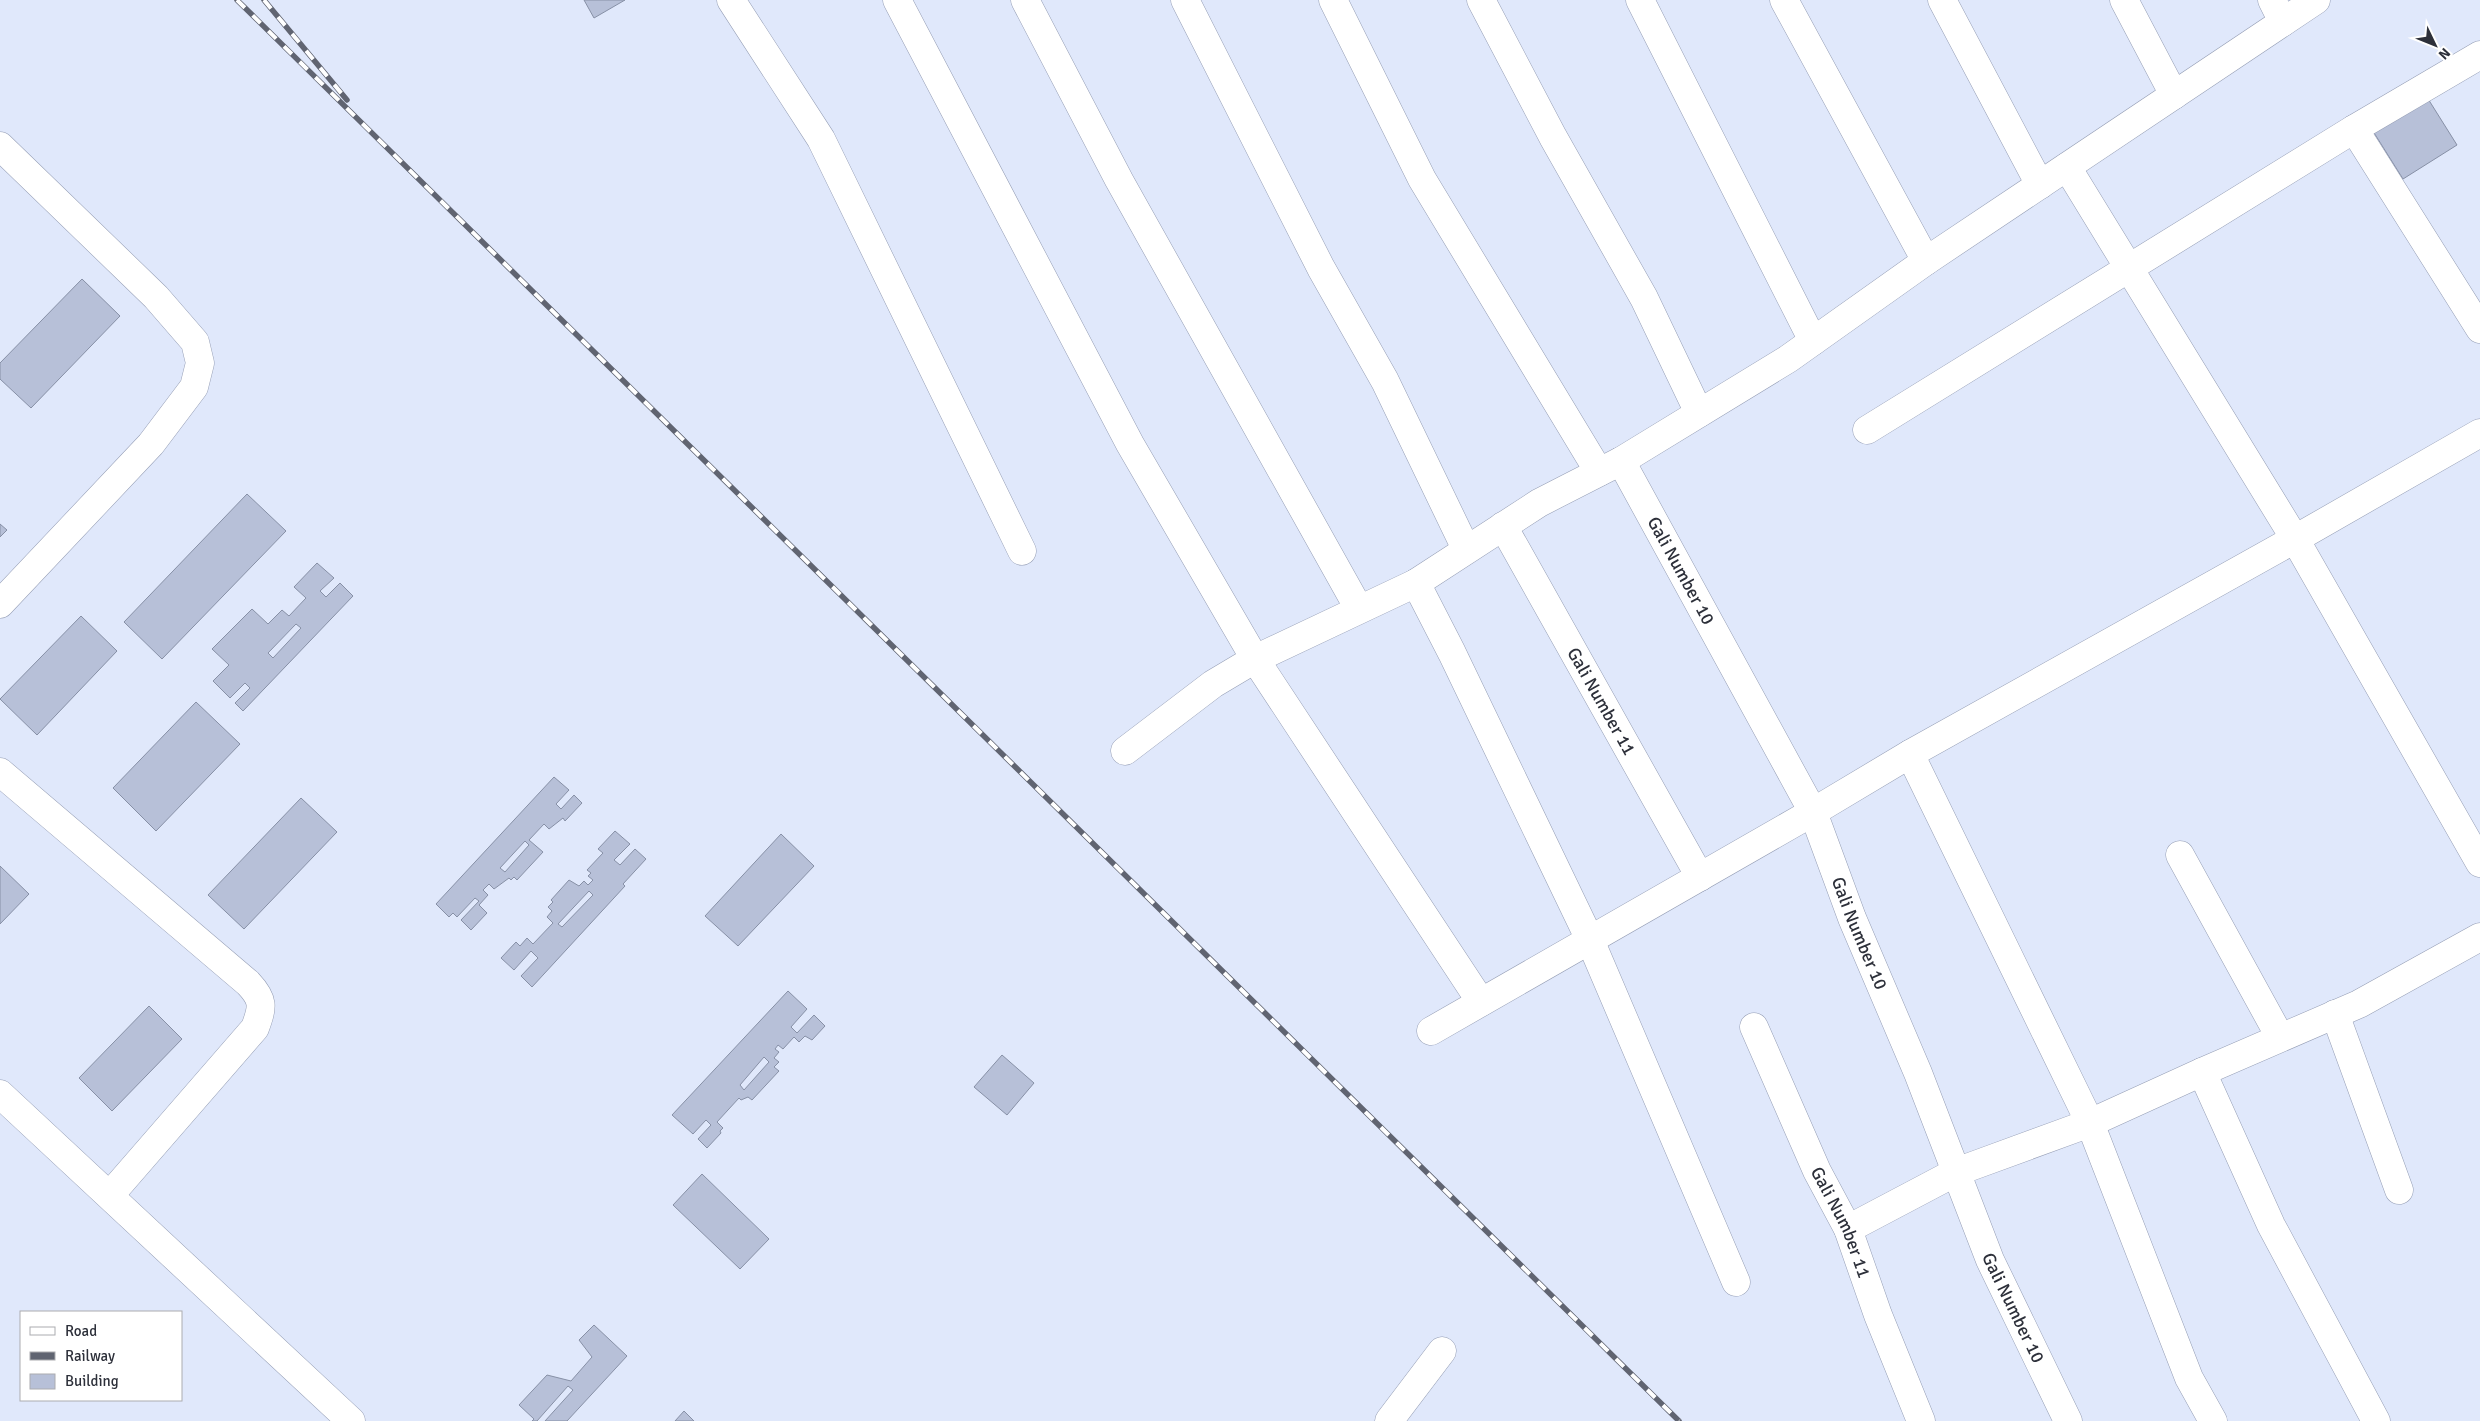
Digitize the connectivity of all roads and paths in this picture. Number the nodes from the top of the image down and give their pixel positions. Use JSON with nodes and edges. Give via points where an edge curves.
{"nodes":[{"id":1,"x":731,"y":0,"type":"edge"},
{"id":2,"x":897,"y":0,"type":"edge"},
{"id":3,"x":1026,"y":0,"type":"edge"},
{"id":4,"x":1185,"y":0,"type":"edge"},
{"id":5,"x":1333,"y":0,"type":"edge"},
{"id":6,"x":1481,"y":0,"type":"edge"},
{"id":7,"x":1640,"y":0,"type":"edge"},
{"id":8,"x":1784,"y":0,"type":"edge"},
{"id":9,"x":1942,"y":0,"type":"edge"},
{"id":10,"x":2124,"y":0,"type":"edge"},
{"id":11,"x":2316,"y":0,"type":"edge"},
{"id":12,"x":2278,"y":11,"type":"edge"},
{"id":13,"x":2480,"y":55,"type":"edge"},
{"id":14,"x":2174,"y":96,"type":"junction"},
{"id":15,"x":2354,"y":129,"type":"junction"},
{"id":16,"x":0,"y":146,"type":"edge"},
{"id":17,"x":2067,"y":167,"type":"junction"},
{"id":18,"x":2040,"y":186,"type":"junction"},
{"id":19,"x":1926,"y":261,"type":"junction"},
{"id":20,"x":2128,"y":269,"type":"junction"},
{"id":21,"x":2480,"y":329,"type":"edge"},
{"id":22,"x":1814,"y":341,"type":"junction"},
{"id":23,"x":1699,"y":413,"type":"junction"},
{"id":24,"x":1867,"y":430,"type":"dead end"},
{"id":25,"x":2480,"y":433,"type":"edge"},
{"id":26,"x":1610,"y":466,"type":"junction"},
{"id":27,"x":1503,"y":526,"type":"junction"},
{"id":28,"x":2295,"y":539,"type":"junction"},
{"id":29,"x":1466,"y":549,"type":"junction"},
{"id":30,"x":1022,"y":551,"type":"dead end"},
{"id":31,"x":1416,"y":583,"type":"junction"},
{"id":32,"x":0,"y":604,"type":"edge"},
{"id":33,"x":1359,"y":610,"type":"junction"},
{"id":34,"x":1255,"y":659,"type":"junction"},
{"id":35,"x":1126,"y":751,"type":"dead end"},
{"id":36,"x":1910,"y":754,"type":"junction"},
{"id":37,"x":0,"y":772,"type":"edge"},
{"id":38,"x":1813,"y":812,"type":"junction"},
{"id":39,"x":2180,"y":855,"type":"dead end"},
{"id":40,"x":2480,"y":863,"type":"edge"},
{"id":41,"x":1700,"y":877,"type":"junction"},
{"id":42,"x":2480,"y":937,"type":"edge"},
{"id":43,"x":1590,"y":940,"type":"junction"},
{"id":44,"x":1481,"y":1002,"type":"junction"},
{"id":45,"x":2335,"y":1014,"type":"junction"},
{"id":46,"x":1754,"y":1026,"type":"dead end"},
{"id":47,"x":1431,"y":1031,"type":"dead end"},
{"id":48,"x":2280,"y":1037,"type":"junction"},
{"id":49,"x":2202,"y":1072,"type":"junction"},
{"id":50,"x":0,"y":1094,"type":"edge"},
{"id":51,"x":2090,"y":1123,"type":"junction"},
{"id":52,"x":1956,"y":1172,"type":"junction"},
{"id":53,"x":2399,"y":1190,"type":"dead end"},
{"id":54,"x":110,"y":1195,"type":"junction"},
{"id":55,"x":1848,"y":1229,"type":"junction"},
{"id":56,"x":1736,"y":1282,"type":"dead end"},
{"id":57,"x":1442,"y":1351,"type":"dead end"},
{"id":58,"x":351,"y":1421,"type":"edge"},
{"id":59,"x":1390,"y":1421,"type":"edge"},
{"id":60,"x":1921,"y":1421,"type":"edge"},
{"id":61,"x":2068,"y":1421,"type":"edge"},
{"id":62,"x":2213,"y":1421,"type":"edge"},
{"id":63,"x":2376,"y":1421,"type":"edge"}],
"edges":[{"from":1,"to":30,"type":"street","via":[[820,139]]},
{"from":2,"to":34,"type":"street","via":[[1130,444]]},
{"from":3,"to":33,"type":"street","via":[[1118,180]]},
{"from":4,"to":29,"type":"street","via":[[1321,268],[1385,381]]},
{"from":5,"to":26,"type":"street","name":"Gali Number 10","via":[[1422,179]]},
{"from":6,"to":23,"type":"street","via":[[1553,137],[1644,298]]},
{"from":7,"to":22,"type":"street"},
{"from":8,"to":19,"type":"street"},
{"from":9,"to":18,"type":"street"},
{"from":10,"to":14,"type":"street"},
{"from":11,"to":12,"type":"street"},
{"from":12,"to":14,"type":"street"},
{"from":13,"to":15,"type":"street"},
{"from":14,"to":17,"type":"street"},
{"from":15,"to":20,"type":"street"},
{"from":15,"to":21,"type":"street"},
{"from":16,"to":32,"type":"street","via":[[156,296],[195,342],[200,363],[194,388],[151,444]]},
{"from":17,"to":18,"type":"street"},
{"from":17,"to":20,"type":"street"},
{"from":18,"to":19,"type":"street"},
{"from":19,"to":22,"type":"street"},
{"from":20,"to":24,"type":"street"},
{"from":20,"to":28,"type":"street"},
{"from":22,"to":23,"type":"street"},
{"from":23,"to":26,"type":"street"},
{"from":25,"to":28,"type":"street"},
{"from":26,"to":27,"type":"street"},
{"from":26,"to":38,"type":"street","name":"Gali Number 10"},
{"from":27,"to":29,"type":"street"},
{"from":27,"to":41,"type":"street","name":"Gali Number 11"},
{"from":28,"to":36,"type":"street"},
{"from":28,"to":40,"type":"street"},
{"from":29,"to":31,"type":"street"},
{"from":31,"to":33,"type":"street"},
{"from":31,"to":43,"type":"street"},
{"from":33,"to":34,"type":"street"},
{"from":34,"to":35,"type":"street","via":[[1214,684]]},
{"from":34,"to":44,"type":"street"},
{"from":36,"to":38,"type":"street"},
{"from":36,"to":51,"type":"street"},
{"from":37,"to":54,"type":"street","via":[[259,995],[261,1012],[255,1028]]},
{"from":38,"to":41,"type":"street"},
{"from":38,"to":52,"type":"street","name":"Gali Number 10","via":[[1852,918]]},
{"from":39,"to":48,"type":"street"},
{"from":41,"to":43,"type":"street"},
{"from":42,"to":45,"type":"street"},
{"from":43,"to":44,"type":"street"},
{"from":43,"to":56,"type":"street"},
{"from":44,"to":47,"type":"street"},
{"from":45,"to":48,"type":"street"},
{"from":45,"to":53,"type":"street"},
{"from":46,"to":55,"type":"street","name":"Gali Number 11","via":[[1817,1171]]},
{"from":48,"to":49,"type":"street"},
{"from":49,"to":51,"type":"street"},
{"from":49,"to":63,"type":"street","via":[[2271,1224]]},
{"from":50,"to":54,"type":"street"},
{"from":51,"to":52,"type":"street"},
{"from":51,"to":62,"type":"street","via":[[2189,1378]]},
{"from":52,"to":55,"type":"street"},
{"from":52,"to":61,"type":"street","name":"Gali Number 10","via":[[1990,1260]]},
{"from":54,"to":58,"type":"street"},
{"from":55,"to":60,"type":"street","name":"Gali Number 11","via":[[1878,1315]]},
{"from":57,"to":59,"type":"street"}]}
